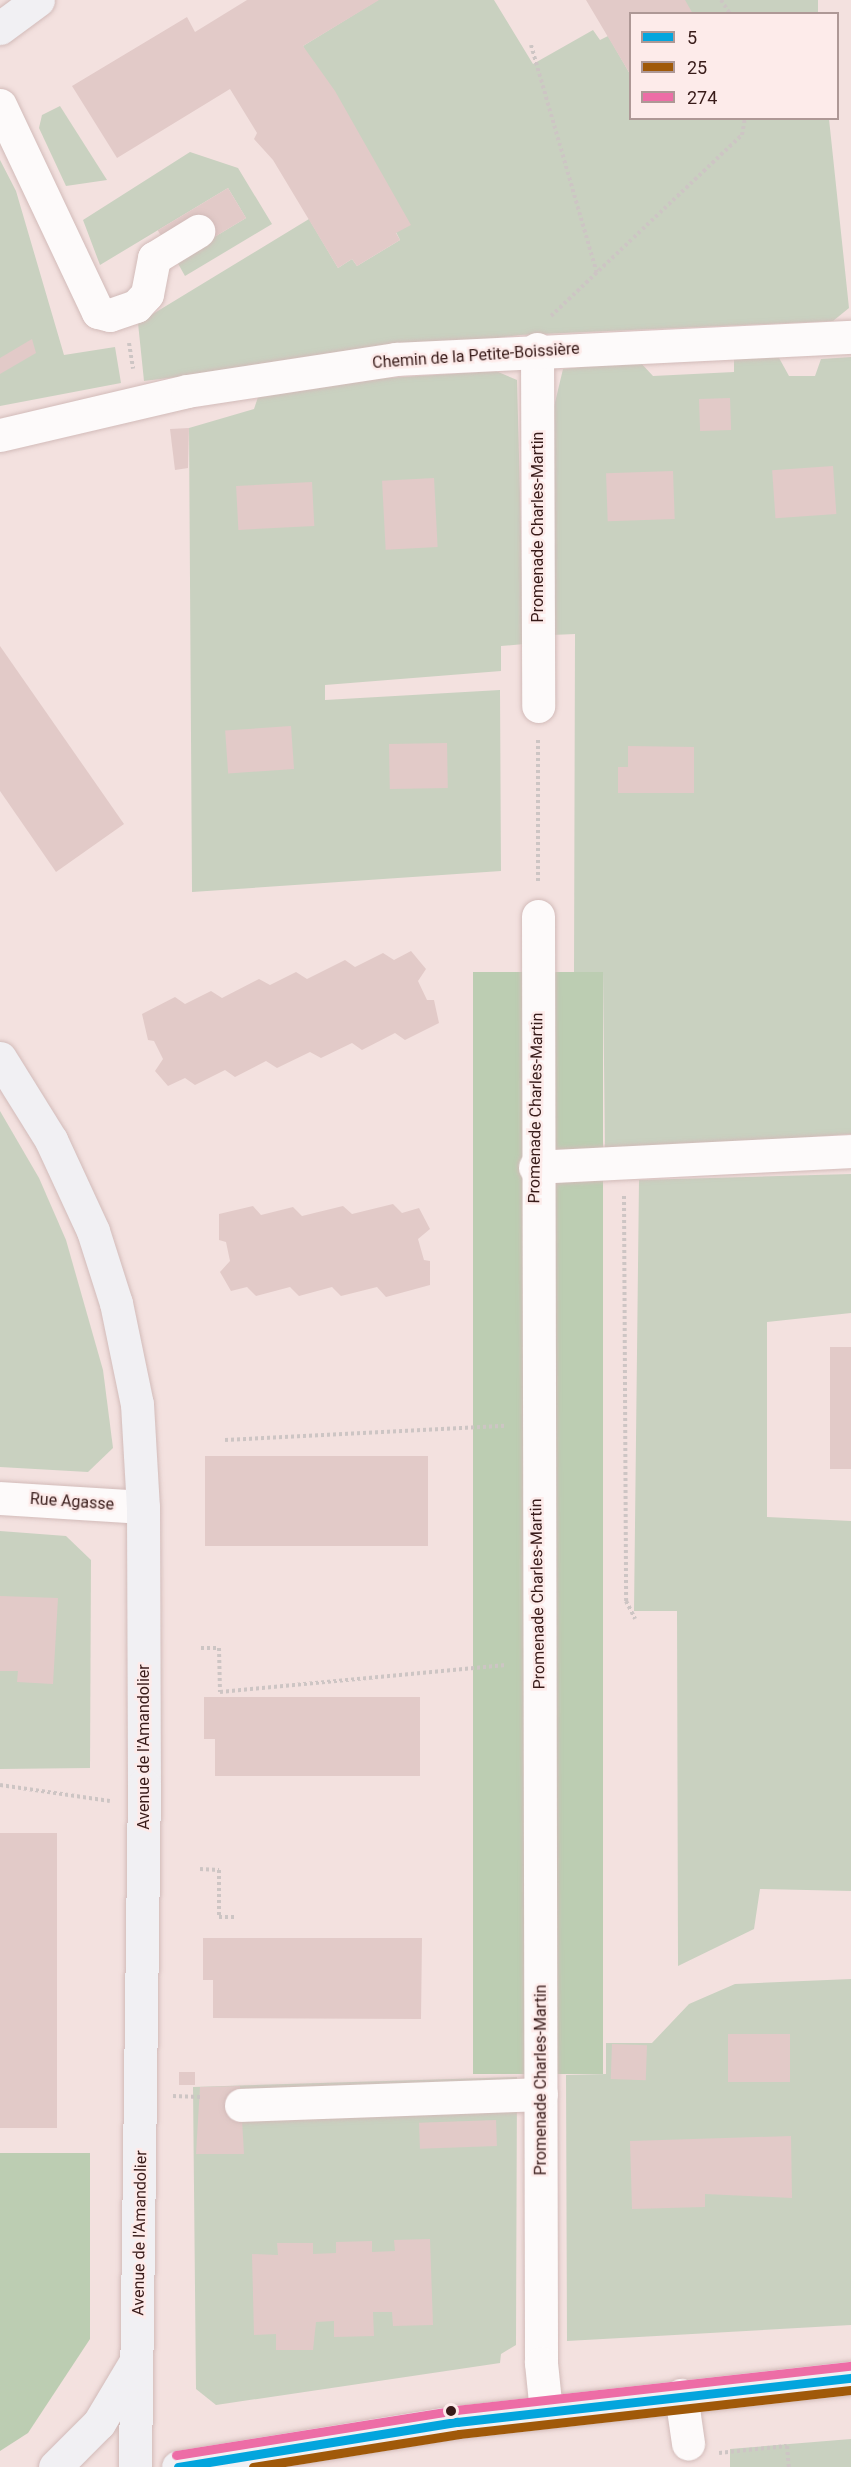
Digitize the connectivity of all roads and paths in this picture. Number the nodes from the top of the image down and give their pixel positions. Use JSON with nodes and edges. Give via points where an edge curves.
{"nodes":[{"id":1,"x":39,"y":0,"type":"edge"},
{"id":2,"x":0,"y":28,"type":"edge"},
{"id":3,"x":531,"y":45,"type":"dead end"},
{"id":4,"x":0,"y":105,"type":"edge"},
{"id":5,"x":745,"y":120,"type":"edge"},
{"id":6,"x":198,"y":231,"type":"dead end"},
{"id":7,"x":597,"y":274,"type":"junction"},
{"id":8,"x":124,"y":313,"type":"junction"},
{"id":9,"x":851,"y":337,"type":"edge"},
{"id":10,"x":541,"y":349,"type":"junction"},
{"id":11,"x":138,"y":405,"type":"junction"},
{"id":12,"x":0,"y":435,"type":"edge"},
{"id":13,"x":538,"y":706,"type":"dead end"},
{"id":14,"x":538,"y":777,"type":"dead end"},
{"id":15,"x":538,"y":916,"type":"joint"},
{"id":16,"x":0,"y":1058,"type":"edge"},
{"id":17,"x":851,"y":1151,"type":"edge"},
{"id":18,"x":624,"y":1162,"type":"junction"},
{"id":19,"x":534,"y":1167,"type":"junction"},
{"id":20,"x":536,"y":1424,"type":"junction"},
{"id":21,"x":225,"y":1440,"type":"dead end"},
{"id":22,"x":0,"y":1498,"type":"edge"},
{"id":23,"x":144,"y":1507,"type":"junction"},
{"id":24,"x":635,"y":1619,"type":"dead end"},
{"id":25,"x":201,"y":1648,"type":"dead end"},
{"id":26,"x":538,"y":1662,"type":"junction"},
{"id":27,"x":0,"y":1785,"type":"edge"},
{"id":28,"x":119,"y":1802,"type":"dead end"},
{"id":29,"x":200,"y":1869,"type":"dead end"},
{"id":30,"x":234,"y":1917,"type":"dead end"},
{"id":31,"x":541,"y":2094,"type":"junction"},
{"id":32,"x":171,"y":2096,"type":"dead end"},
{"id":33,"x":200,"y":2097,"type":"dead end"},
{"id":34,"x":241,"y":2105,"type":"dead end"},
{"id":35,"x":137,"y":2360,"type":"junction"},
{"id":36,"x":851,"y":2378,"type":"edge"},
{"id":37,"x":681,"y":2395,"type":"junction"},
{"id":38,"x":546,"y":2411,"type":"junction"},
{"id":39,"x":701,"y":2445,"type":"joint"},
{"id":40,"x":280,"y":2458,"type":"edge"},
{"id":41,"x":55,"y":2467,"type":"edge"},
{"id":42,"x":135,"y":2467,"type":"edge"},
{"id":43,"x":178,"y":2467,"type":"edge"},
{"id":44,"x":789,"y":2467,"type":"edge"}],
"edges":[{"from":1,"to":2,"type":"main road"},
{"from":3,"to":7,"type":"path"},
{"from":4,"to":8,"type":"street","via":[[91,303],[98,312]]},
{"from":5,"to":7,"type":"path","via":[[742,135]]},
{"from":6,"to":8,"type":"street","via":[[154,258],[147,294]]},
{"from":7,"to":10,"type":"path","via":[[550,317]]},
{"from":8,"to":11,"type":"path"},
{"from":9,"to":10,"type":"street","name":"Chemin de la Petite-Boissière"},
{"from":10,"to":11,"type":"street","name":"Chemin de la Petite-Boissière","via":[[396,359],[187,391]]},
{"from":10,"to":13,"type":"street","name":"Promenade Charles-Martin"},
{"from":11,"to":12,"type":"street","name":"Chemin de la Petite-Boissière"},
{"from":14,"to":15,"type":"path"},
{"from":15,"to":19,"type":"street","name":"Promenade Charles-Martin"},
{"from":16,"to":23,"type":"main road","name":"Avenue de l'Amandolier","via":[[51,1140],[104,1262],[135,1394]]},
{"from":17,"to":18,"type":"street"},
{"from":18,"to":19,"type":"street"},
{"from":18,"to":24,"type":"path","via":[[626,1601]]},
{"from":19,"to":20,"type":"street","name":"Promenade Charles-Martin"},
{"from":20,"to":21,"type":"path"},
{"from":20,"to":26,"type":"street","name":"Promenade Charles-Martin"},
{"from":22,"to":23,"type":"street","name":"Rue Agasse"},
{"from":23,"to":35,"type":"main road","name":"Avenue de l'Amandolier"},
{"from":25,"to":26,"type":"path","via":[[219,1648],[220,1692]]},
{"from":26,"to":31,"type":"street","name":"Promenade Charles-Martin"},
{"from":27,"to":28,"type":"path"},
{"from":29,"to":30,"type":"path","via":[[219,1870],[219,1917]]},
{"from":31,"to":34,"type":"street"},
{"from":31,"to":38,"type":"street","name":"Promenade Charles-Martin","via":[[541,2363]]},
{"from":32,"to":33,"type":"path"},
{"from":35,"to":41,"type":"main road","via":[[99,2423]]},
{"from":35,"to":42,"type":"main road","name":"Avenue de l'Amandolier"},
{"from":36,"to":37,"type":"main road"},
{"from":37,"to":38,"type":"main road"},
{"from":37,"to":39,"type":"street"},
{"from":38,"to":40,"type":"main road"},
{"from":39,"to":44,"type":"path","via":[[719,2453],[787,2446]]},
{"from":40,"to":43,"type":"main road"}]}
